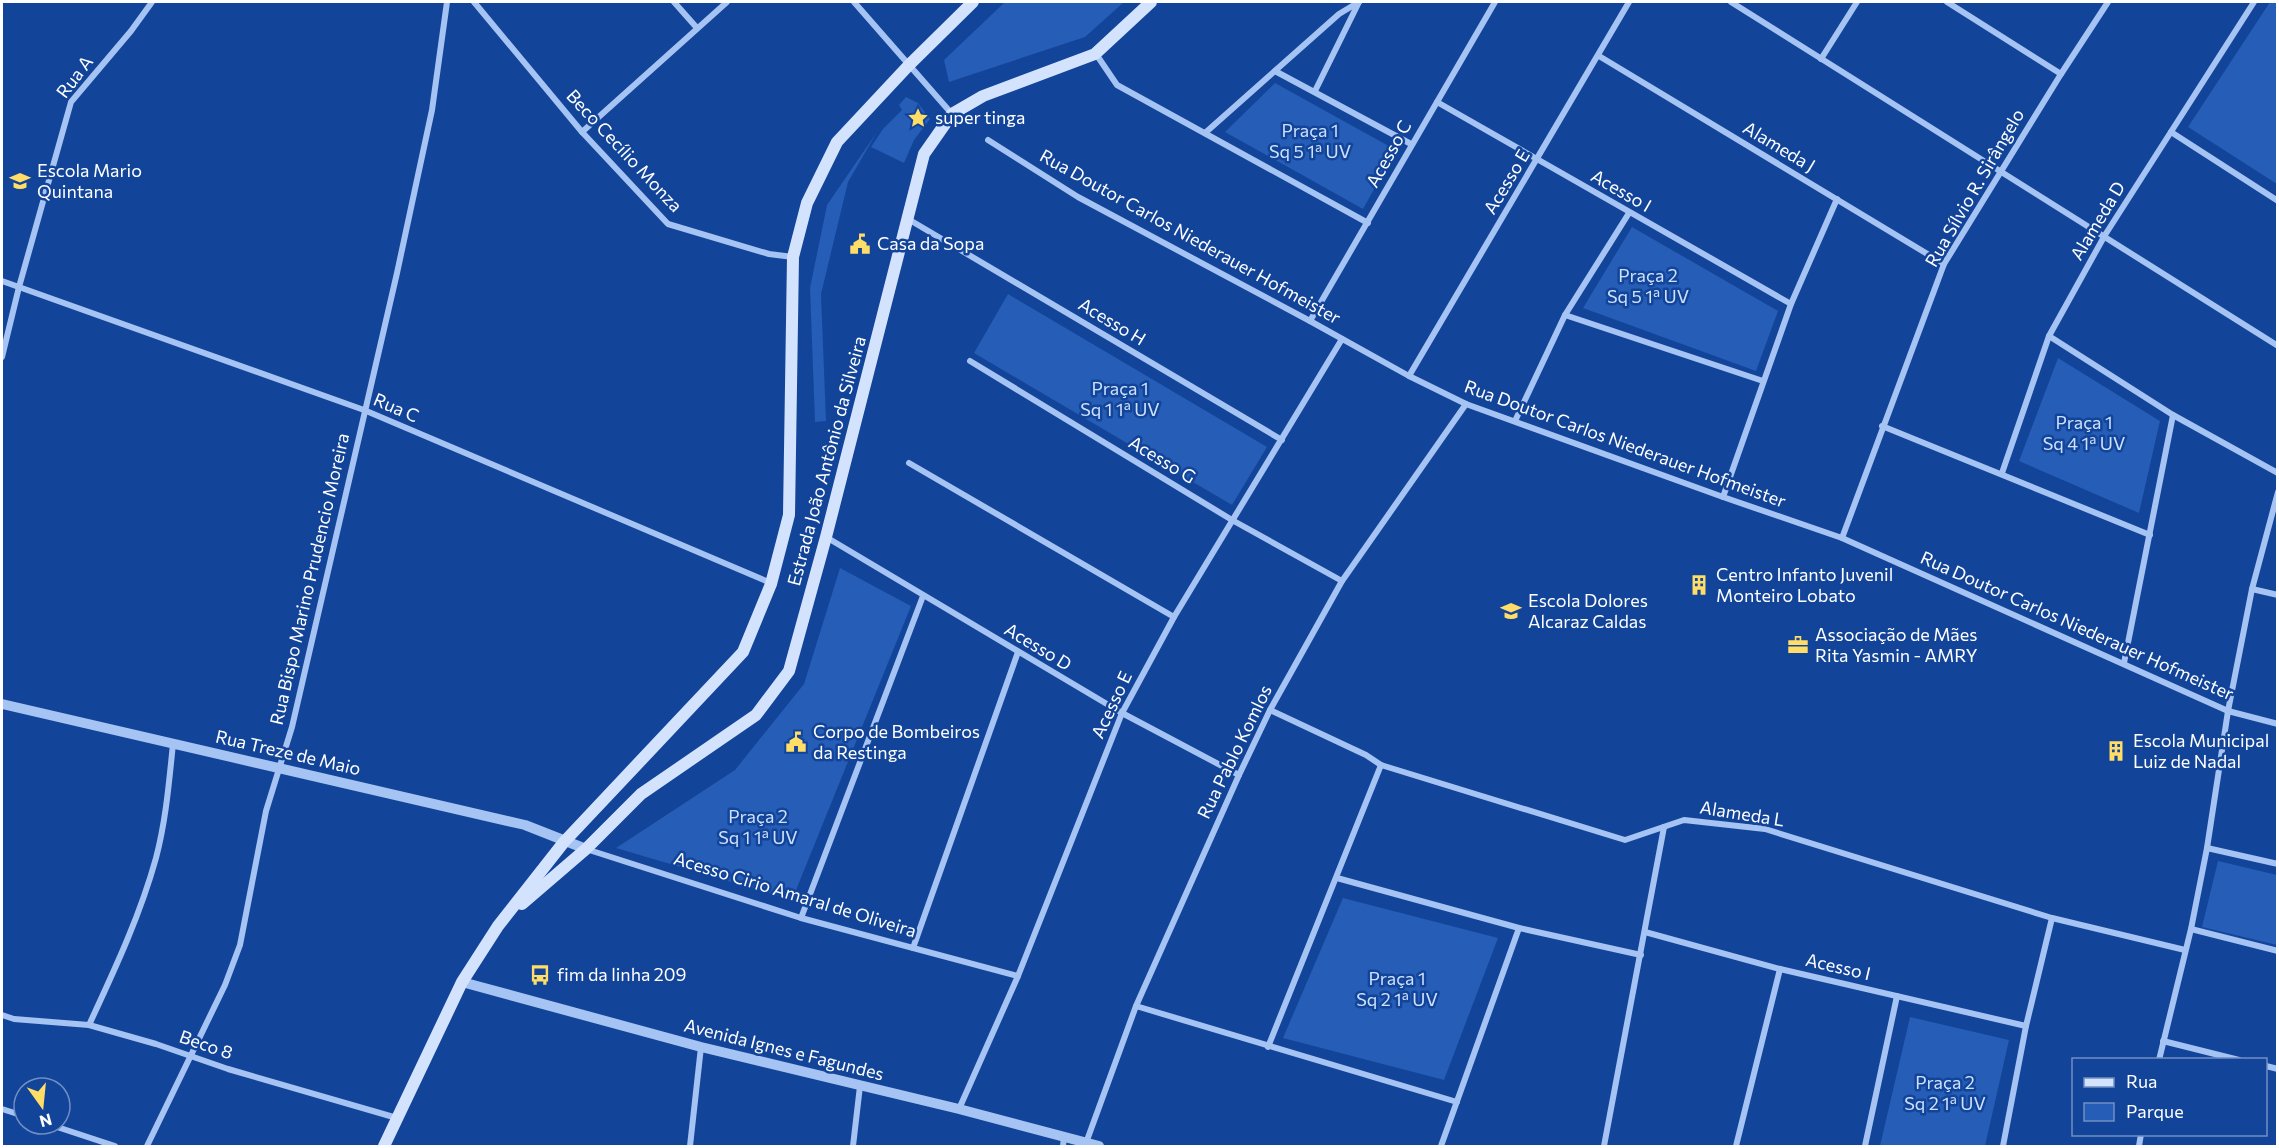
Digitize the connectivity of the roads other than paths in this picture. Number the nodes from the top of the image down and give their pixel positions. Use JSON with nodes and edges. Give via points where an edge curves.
{"nodes":[{"id":1,"x":152,"y":2,"type":"edge"},
{"id":2,"x":447,"y":2,"type":"edge"},
{"id":3,"x":474,"y":2,"type":"edge"},
{"id":4,"x":674,"y":2,"type":"edge"},
{"id":5,"x":727,"y":2,"type":"edge"},
{"id":6,"x":854,"y":2,"type":"edge"},
{"id":7,"x":973,"y":2,"type":"edge"},
{"id":8,"x":1151,"y":2,"type":"edge"},
{"id":9,"x":1360,"y":2,"type":"edge"},
{"id":10,"x":1495,"y":2,"type":"edge"},
{"id":11,"x":1629,"y":2,"type":"edge"},
{"id":12,"x":1731,"y":2,"type":"edge"},
{"id":13,"x":1857,"y":2,"type":"edge"},
{"id":14,"x":1947,"y":2,"type":"edge"},
{"id":15,"x":2108,"y":2,"type":"edge"},
{"id":16,"x":2254,"y":2,"type":"edge"},
{"id":17,"x":1959,"y":4,"type":"edge"},
{"id":18,"x":698,"y":28,"type":"junction"},
{"id":19,"x":1095,"y":54,"type":"junction"},
{"id":20,"x":1599,"y":56,"type":"junction"},
{"id":21,"x":1821,"y":59,"type":"junction"},
{"id":22,"x":909,"y":65,"type":"junction"},
{"id":23,"x":1275,"y":71,"type":"junction"},
{"id":24,"x":2061,"y":74,"type":"junction"},
{"id":25,"x":1315,"y":91,"type":"junction"},
{"id":26,"x":1437,"y":102,"type":"junction"},
{"id":27,"x":952,"y":114,"type":"junction"},
{"id":28,"x":582,"y":132,"type":"junction"},
{"id":29,"x":2171,"y":132,"type":"junction"},
{"id":30,"x":1205,"y":133,"type":"junction"},
{"id":31,"x":988,"y":140,"type":"dead end"},
{"id":32,"x":1412,"y":144,"type":"junction"},
{"id":33,"x":1537,"y":160,"type":"junction"},
{"id":34,"x":2000,"y":171,"type":"junction"},
{"id":35,"x":1837,"y":199,"type":"junction"},
{"id":36,"x":2277,"y":201,"type":"edge"},
{"id":37,"x":1629,"y":213,"type":"junction"},
{"id":38,"x":908,"y":219,"type":"junction"},
{"id":39,"x":1368,"y":223,"type":"junction"},
{"id":40,"x":2105,"y":235,"type":"junction"},
{"id":41,"x":793,"y":257,"type":"junction"},
{"id":42,"x":1944,"y":264,"type":"junction"},
{"id":43,"x":2,"y":280,"type":"edge"},
{"id":44,"x":19,"y":287,"type":"junction"},
{"id":45,"x":1791,"y":304,"type":"junction"},
{"id":46,"x":1565,"y":315,"type":"junction"},
{"id":47,"x":1310,"y":321,"type":"junction"},
{"id":48,"x":2049,"y":336,"type":"junction"},
{"id":49,"x":1342,"y":339,"type":"junction"},
{"id":50,"x":2277,"y":346,"type":"edge"},
{"id":51,"x":2,"y":357,"type":"edge"},
{"id":52,"x":970,"y":360,"type":"dead end"},
{"id":53,"x":1409,"y":376,"type":"junction"},
{"id":54,"x":1763,"y":381,"type":"junction"},
{"id":55,"x":1466,"y":404,"type":"junction"},
{"id":56,"x":364,"y":410,"type":"junction"},
{"id":57,"x":2173,"y":415,"type":"junction"},
{"id":58,"x":1515,"y":420,"type":"junction"},
{"id":59,"x":1882,"y":426,"type":"junction"},
{"id":60,"x":1282,"y":440,"type":"junction"},
{"id":61,"x":909,"y":463,"type":"dead end"},
{"id":62,"x":2002,"y":473,"type":"junction"},
{"id":63,"x":2277,"y":473,"type":"edge"},
{"id":64,"x":2277,"y":492,"type":"edge"},
{"id":65,"x":1723,"y":497,"type":"junction"},
{"id":66,"x":1232,"y":520,"type":"junction"},
{"id":67,"x":2150,"y":535,"type":"junction"},
{"id":68,"x":826,"y":537,"type":"junction"},
{"id":69,"x":1842,"y":538,"type":"junction"},
{"id":70,"x":1342,"y":581,"type":"junction"},
{"id":71,"x":771,"y":584,"type":"junction"},
{"id":72,"x":2252,"y":589,"type":"junction"},
{"id":73,"x":2277,"y":595,"type":"edge"},
{"id":74,"x":923,"y":596,"type":"junction"},
{"id":75,"x":1174,"y":617,"type":"junction"},
{"id":76,"x":1018,"y":652,"type":"junction"},
{"id":77,"x":2124,"y":663,"type":"junction"},
{"id":78,"x":2,"y":704,"type":"edge"},
{"id":79,"x":1270,"y":710,"type":"junction"},
{"id":80,"x":2228,"y":711,"type":"junction"},
{"id":81,"x":1122,"y":713,"type":"junction"},
{"id":82,"x":2277,"y":724,"type":"edge"},
{"id":83,"x":173,"y":744,"type":"junction"},
{"id":84,"x":1381,"y":765,"type":"junction"},
{"id":85,"x":278,"y":768,"type":"junction"},
{"id":86,"x":1239,"y":775,"type":"junction"},
{"id":87,"x":1664,"y":827,"type":"junction"},
{"id":88,"x":564,"y":842,"type":"junction"},
{"id":89,"x":2207,"y":848,"type":"junction"},
{"id":90,"x":586,"y":849,"type":"junction"},
{"id":91,"x":2277,"y":864,"type":"edge"},
{"id":92,"x":1337,"y":878,"type":"junction"},
{"id":93,"x":801,"y":918,"type":"junction"},
{"id":94,"x":2052,"y":918,"type":"junction"},
{"id":95,"x":498,"y":926,"type":"junction"},
{"id":96,"x":1519,"y":928,"type":"junction"},
{"id":97,"x":2191,"y":929,"type":"junction"},
{"id":98,"x":1645,"y":932,"type":"junction"},
{"id":99,"x":913,"y":948,"type":"junction"},
{"id":100,"x":2185,"y":950,"type":"junction"},
{"id":101,"x":2277,"y":951,"type":"edge"},
{"id":102,"x":1641,"y":955,"type":"junction"},
{"id":103,"x":1780,"y":969,"type":"junction"},
{"id":104,"x":1018,"y":976,"type":"junction"},
{"id":105,"x":462,"y":982,"type":"junction"},
{"id":106,"x":1897,"y":996,"type":"junction"},
{"id":107,"x":1136,"y":1006,"type":"junction"},
{"id":108,"x":2,"y":1015,"type":"edge"},
{"id":109,"x":89,"y":1025,"type":"junction"},
{"id":110,"x":2026,"y":1026,"type":"junction"},
{"id":111,"x":2163,"y":1041,"type":"junction"},
{"id":112,"x":701,"y":1047,"type":"junction"},
{"id":113,"x":1268,"y":1047,"type":"junction"},
{"id":114,"x":190,"y":1056,"type":"junction"},
{"id":115,"x":2159,"y":1058,"type":"edge"},
{"id":116,"x":2235,"y":1058,"type":"edge"},
{"id":117,"x":860,"y":1086,"type":"junction"},
{"id":118,"x":1457,"y":1102,"type":"junction"},
{"id":119,"x":959,"y":1109,"type":"junction"},
{"id":120,"x":398,"y":1118,"type":"junction"},
{"id":121,"x":72,"y":1132,"type":"edge"},
{"id":122,"x":1063,"y":1142,"type":"edge"},
{"id":123,"x":1086,"y":1143,"type":"junction"},
{"id":124,"x":115,"y":1146,"type":"edge"},
{"id":125,"x":147,"y":1146,"type":"edge"},
{"id":126,"x":384,"y":1146,"type":"edge"},
{"id":127,"x":690,"y":1146,"type":"edge"},
{"id":128,"x":853,"y":1146,"type":"edge"},
{"id":129,"x":1099,"y":1146,"type":"edge"},
{"id":130,"x":1442,"y":1146,"type":"edge"},
{"id":131,"x":1604,"y":1146,"type":"edge"},
{"id":132,"x":1736,"y":1146,"type":"edge"},
{"id":133,"x":1864,"y":1146,"type":"edge"},
{"id":134,"x":2003,"y":1146,"type":"edge"}],
"edges":[{"from":1,"to":44,"type":"street","name":"Rua A","via":[[71,102]]},
{"from":2,"to":56,"type":"street","name":"Rua Bispo Marino Prudencio Moreira","via":[[432,110]]},
{"from":3,"to":28,"type":"street","name":"Beco Cecílio Monza"},
{"from":4,"to":18,"type":"street"},
{"from":5,"to":18,"type":"street"},
{"from":6,"to":22,"type":"street"},
{"from":7,"to":22,"type":"main road","name":"Estrada João Antônio da Silveira"},
{"from":8,"to":19,"type":"main road","name":"Estrada João Antônio da Silveira"},
{"from":9,"to":23,"type":"street","via":[[1339,14]]},
{"from":9,"to":25,"type":"street"},
{"from":10,"to":26,"type":"street","name":"Acesso C"},
{"from":11,"to":20,"type":"street","name":"Acesso E"},
{"from":12,"to":21,"type":"street"},
{"from":13,"to":21,"type":"street"},
{"from":14,"to":17,"type":"street"},
{"from":15,"to":24,"type":"street","name":"Rua Sílvio R. Sirângelo"},
{"from":16,"to":29,"type":"street","name":"Alameda D"},
{"from":17,"to":24,"type":"street"},
{"from":18,"to":28,"type":"street"},
{"from":19,"to":27,"type":"main road","name":"Estrada João Antônio da Silveira","via":[[983,96]]},
{"from":19,"to":30,"type":"street","via":[[1117,85]]},
{"from":20,"to":33,"type":"street","name":"Acesso E"},
{"from":20,"to":35,"type":"street","name":"Alameda J"},
{"from":21,"to":34,"type":"street"},
{"from":22,"to":27,"type":"street"},
{"from":22,"to":41,"type":"main road","name":"Estrada João Antônio da Silveira","via":[[837,142],[807,203]]},
{"from":23,"to":25,"type":"street"},
{"from":23,"to":30,"type":"street"},
{"from":24,"to":34,"type":"street","name":"Rua Sílvio R. Sirângelo"},
{"from":25,"to":32,"type":"street"},
{"from":26,"to":32,"type":"street","name":"Acesso C"},
{"from":26,"to":33,"type":"street","name":"Acesso I"},
{"from":27,"to":38,"type":"main road","name":"Estrada João Antônio da Silveira","via":[[924,154]]},
{"from":28,"to":41,"type":"street","name":"Beco Cecílio Monza","via":[[668,224],[769,255]]},
{"from":29,"to":36,"type":"street"},
{"from":29,"to":40,"type":"street","name":"Alameda D"},
{"from":30,"to":39,"type":"street"},
{"from":31,"to":47,"type":"street","name":"Rua Doutor Carlos Niederauer Hofmeister","via":[[1078,197]]},
{"from":32,"to":39,"type":"street","name":"Acesso C"},
{"from":33,"to":37,"type":"street","name":"Acesso I"},
{"from":33,"to":53,"type":"street","name":"Acesso E"},
{"from":34,"to":40,"type":"street"},
{"from":34,"to":42,"type":"street","name":"Rua Sílvio R. Sirângelo"},
{"from":35,"to":42,"type":"street","name":"Alameda J"},
{"from":35,"to":45,"type":"street"},
{"from":37,"to":45,"type":"street","name":"Acesso I"},
{"from":37,"to":46,"type":"street"},
{"from":38,"to":60,"type":"street","name":"Acesso H"},
{"from":38,"to":68,"type":"main road","name":"Estrada João Antônio da Silveira"},
{"from":39,"to":47,"type":"street","name":"Acesso C"},
{"from":40,"to":48,"type":"street","name":"Alameda D"},
{"from":40,"to":50,"type":"street"},
{"from":41,"to":71,"type":"main road","name":"Estrada João Antônio da Silveira","via":[[789,515]]},
{"from":42,"to":59,"type":"street","name":"Rua Sílvio R. Sirângelo"},
{"from":43,"to":44,"type":"street","name":"Rua C"},
{"from":44,"to":51,"type":"street","name":"Rua A"},
{"from":44,"to":56,"type":"street","name":"Rua C"},
{"from":45,"to":54,"type":"street"},
{"from":46,"to":54,"type":"street"},
{"from":46,"to":58,"type":"street"},
{"from":47,"to":49,"type":"street","name":"Rua Doutor Carlos Niederauer Hofmeister"},
{"from":48,"to":57,"type":"street"},
{"from":48,"to":62,"type":"street","name":"Alameda D"},
{"from":49,"to":53,"type":"street","name":"Rua Doutor Carlos Niederauer Hofmeister"},
{"from":49,"to":60,"type":"street","name":"Acesso E"},
{"from":52,"to":66,"type":"street","name":"Acesso G"},
{"from":53,"to":55,"type":"street","name":"Rua Doutor Carlos Niederauer Hofmeister"},
{"from":54,"to":65,"type":"street"},
{"from":55,"to":58,"type":"street","name":"Rua Doutor Carlos Niederauer Hofmeister"},
{"from":55,"to":70,"type":"street","name":"Rua Pablo Komlos"},
{"from":56,"to":71,"type":"street","name":"Rua C"},
{"from":56,"to":85,"type":"street","name":"Rua Bispo Marino Prudencio Moreira","via":[[292,727]]},
{"from":57,"to":63,"type":"street"},
{"from":57,"to":67,"type":"street"},
{"from":58,"to":65,"type":"street","name":"Rua Doutor Carlos Niederauer Hofmeister"},
{"from":59,"to":62,"type":"street"},
{"from":59,"to":69,"type":"street","name":"Rua Sílvio R. Sirângelo"},
{"from":60,"to":66,"type":"street","name":"Acesso E"},
{"from":61,"to":75,"type":"street"},
{"from":62,"to":67,"type":"street"},
{"from":64,"to":72,"type":"street"},
{"from":65,"to":69,"type":"street","name":"Rua Doutor Carlos Niederauer Hofmeister"},
{"from":66,"to":70,"type":"street","name":"Acesso G"},
{"from":66,"to":75,"type":"street","name":"Acesso E"},
{"from":67,"to":77,"type":"street"},
{"from":68,"to":74,"type":"street","name":"Acesso D"},
{"from":68,"to":90,"type":"main road","name":"Estrada João Antônio da Silveira","via":[[789,671],[756,716],[641,794]]},
{"from":69,"to":77,"type":"street","name":"Rua Doutor Carlos Niederauer Hofmeister"},
{"from":70,"to":79,"type":"street","name":"Rua Pablo Komlos"},
{"from":71,"to":88,"type":"main road","name":"Estrada João Antônio da Silveira","via":[[743,652]]},
{"from":72,"to":73,"type":"street"},
{"from":72,"to":80,"type":"street"},
{"from":74,"to":76,"type":"street","name":"Acesso D"},
{"from":74,"to":93,"type":"street"},
{"from":75,"to":81,"type":"street","name":"Acesso E"},
{"from":76,"to":81,"type":"street","name":"Acesso D"},
{"from":76,"to":99,"type":"street"},
{"from":77,"to":80,"type":"street","name":"Rua Doutor Carlos Niederauer Hofmeister"},
{"from":78,"to":83,"type":"street","name":"Rua Treze de Maio"},
{"from":79,"to":84,"type":"street","name":"Alameda L"},
{"from":79,"to":86,"type":"street","name":"Rua Pablo Komlos"},
{"from":80,"to":82,"type":"street","name":"Rua Doutor Carlos Niederauer Hofmeister"},
{"from":80,"to":89,"type":"street"},
{"from":81,"to":86,"type":"street","name":"Acesso D"},
{"from":81,"to":104,"type":"street","name":"Acesso E"},
{"from":83,"to":85,"type":"street","name":"Rua Treze de Maio"},
{"from":83,"to":109,"type":"street","via":[[156,858],[124,949]]},
{"from":84,"to":87,"type":"street","name":"Alameda L","via":[[1625,840]]},
{"from":84,"to":92,"type":"street"},
{"from":85,"to":88,"type":"street","name":"Rua Treze de Maio","via":[[525,825]]},
{"from":85,"to":114,"type":"street","name":"Rua Bispo Marino Prudencio Moreira","via":[[240,945]]},
{"from":86,"to":107,"type":"street","name":"Rua Pablo Komlos"},
{"from":87,"to":94,"type":"street","name":"Alameda L","via":[[1684,820],[1765,830]]},
{"from":87,"to":98,"type":"street"},
{"from":88,"to":90,"type":"street","name":"Acesso Cirio Amaral de Oliveira"},
{"from":88,"to":95,"type":"main road","name":"Estrada João Antônio da Silveira"},
{"from":89,"to":91,"type":"street"},
{"from":89,"to":97,"type":"street"},
{"from":90,"to":93,"type":"street","name":"Acesso Cirio Amaral de Oliveira"},
{"from":90,"to":95,"type":"main road","name":"Estrada João Antônio da Silveira"},
{"from":92,"to":96,"type":"street"},
{"from":92,"to":113,"type":"street"},
{"from":93,"to":99,"type":"street","name":"Acesso Cirio Amaral de Oliveira"},
{"from":94,"to":100,"type":"street","name":"Alameda L"},
{"from":94,"to":110,"type":"street"},
{"from":95,"to":105,"type":"main road","name":"Estrada João Antônio da Silveira"},
{"from":96,"to":102,"type":"street"},
{"from":96,"to":118,"type":"street"},
{"from":97,"to":100,"type":"street"},
{"from":97,"to":101,"type":"street"},
{"from":98,"to":102,"type":"street"},
{"from":98,"to":103,"type":"street","name":"Acesso I"},
{"from":99,"to":104,"type":"street","name":"Acesso Cirio Amaral de Oliveira"},
{"from":100,"to":111,"type":"street"},
{"from":102,"to":131,"type":"street"},
{"from":103,"to":106,"type":"street","name":"Acesso I"},
{"from":103,"to":132,"type":"street"},
{"from":104,"to":119,"type":"street","name":"Acesso E"},
{"from":105,"to":112,"type":"street","name":"Avenida Ignes e Fagundes"},
{"from":105,"to":120,"type":"main road","name":"Estrada João Antônio da Silveira"},
{"from":106,"to":110,"type":"street","name":"Acesso I"},
{"from":106,"to":133,"type":"street"},
{"from":107,"to":113,"type":"street"},
{"from":107,"to":123,"type":"street","name":"Rua Pablo Komlos"},
{"from":108,"to":109,"type":"street","name":"Beco 8"},
{"from":109,"to":114,"type":"street","name":"Beco 8"},
{"from":110,"to":134,"type":"street"},
{"from":111,"to":115,"type":"street"},
{"from":111,"to":116,"type":"street"},
{"from":112,"to":117,"type":"street","name":"Avenida Ignes e Fagundes"},
{"from":112,"to":127,"type":"street"},
{"from":113,"to":118,"type":"street"},
{"from":114,"to":120,"type":"street","name":"Beco 8"},
{"from":114,"to":125,"type":"street","name":"Rua Bispo Marino Prudencio Moreira"},
{"from":117,"to":119,"type":"street","name":"Avenida Ignes e Fagundes"},
{"from":117,"to":128,"type":"street"},
{"from":118,"to":130,"type":"street"},
{"from":119,"to":122,"type":"street","name":"Avenida Ignes e Fagundes"},
{"from":120,"to":126,"type":"main road","name":"Estrada João Antônio da Silveira"},
{"from":121,"to":124,"type":"street"},
{"from":122,"to":123,"type":"street","name":"Avenida Ignes e Fagundes"},
{"from":123,"to":129,"type":"street","name":"Avenida Ignes e Fagundes"}]}
